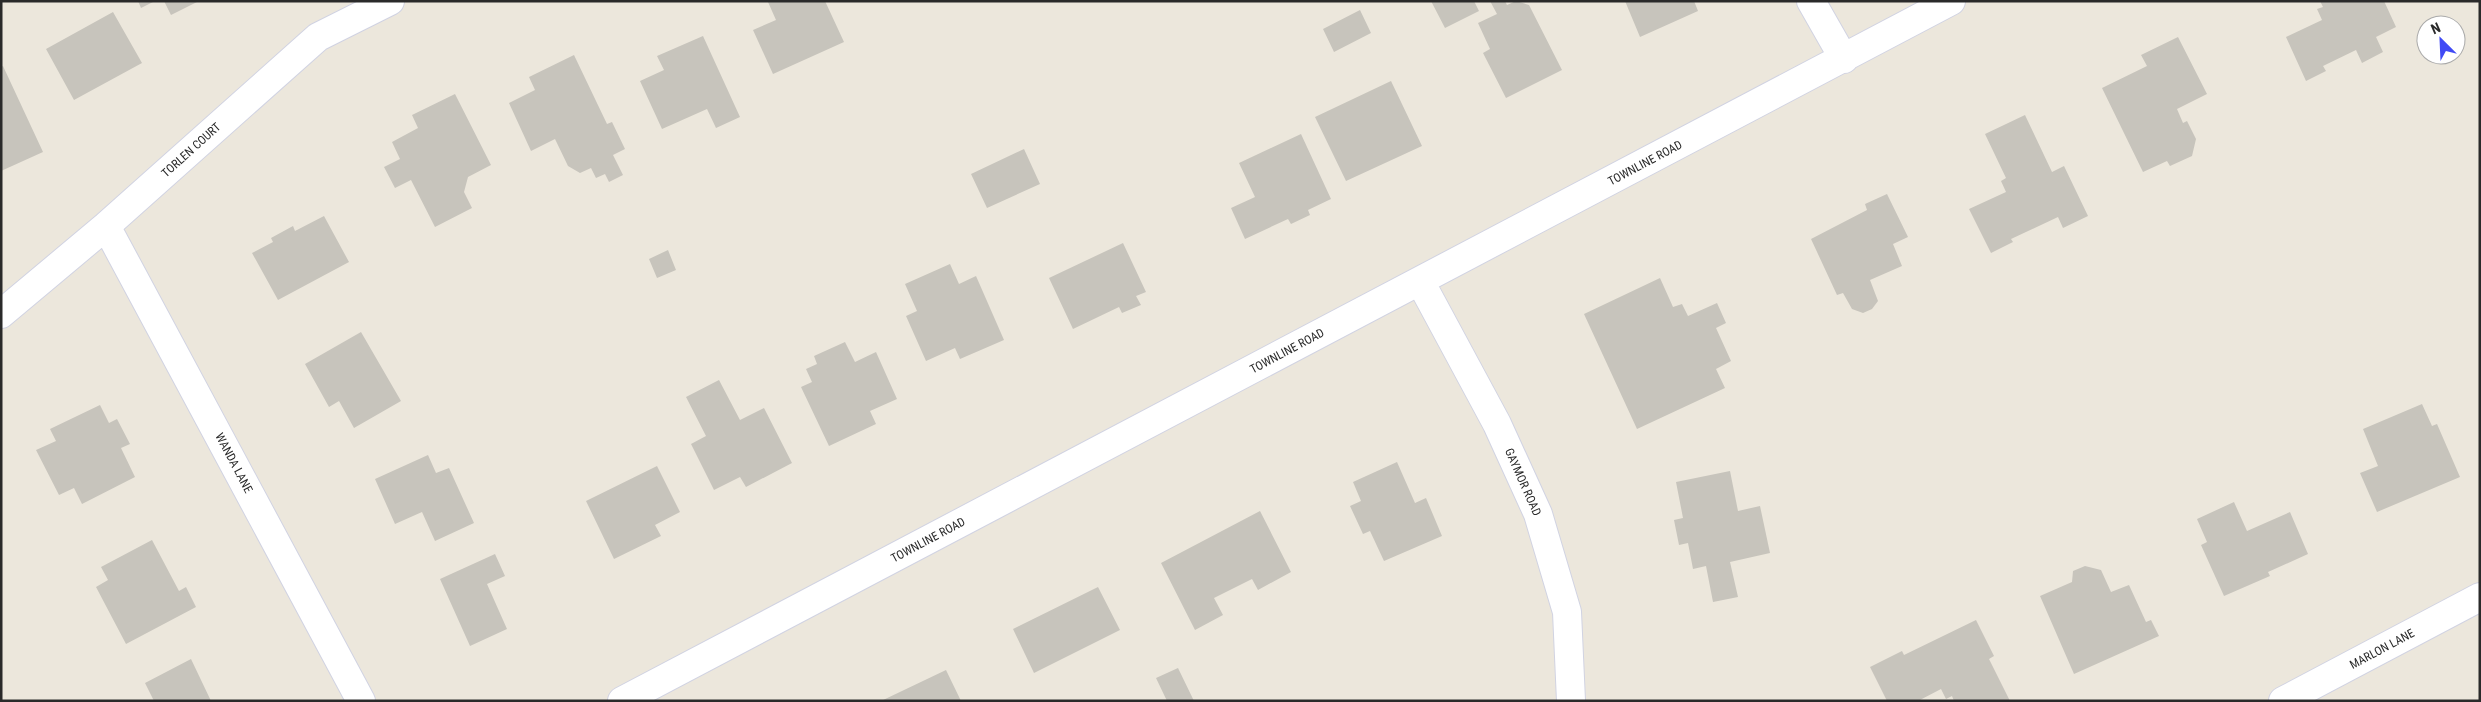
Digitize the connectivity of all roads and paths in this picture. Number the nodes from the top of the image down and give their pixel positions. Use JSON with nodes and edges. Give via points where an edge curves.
{"nodes":[{"id":1,"x":390,"y":1,"type":"edge"},
{"id":2,"x":1811,"y":1,"type":"edge"},
{"id":3,"x":1952,"y":1,"type":"edge"},
{"id":4,"x":1844,"y":59,"type":"junction"},
{"id":5,"x":106,"y":226,"type":"junction"},
{"id":6,"x":1420,"y":281,"type":"junction"},
{"id":7,"x":1,"y":314,"type":"edge"},
{"id":8,"x":2480,"y":597,"type":"edge"},
{"id":9,"x":361,"y":701,"type":"edge"},
{"id":10,"x":622,"y":701,"type":"edge"},
{"id":11,"x":1571,"y":701,"type":"edge"},
{"id":12,"x":2284,"y":701,"type":"edge"}],
"edges":[{"from":1,"to":5,"type":"street","name":"TORLEN COURT","via":[[318,37]]},
{"from":2,"to":4,"type":"street"},
{"from":3,"to":4,"type":"street","name":"TOWNLINE ROAD"},
{"from":4,"to":6,"type":"street","name":"TOWNLINE ROAD"},
{"from":5,"to":7,"type":"street","name":"TORLEN COURT"},
{"from":5,"to":9,"type":"street","name":"WANDA LANE"},
{"from":6,"to":10,"type":"street","name":"TOWNLINE ROAD"},
{"from":6,"to":11,"type":"street","name":"GAYMOR ROAD","via":[[1497,424],[1538,514],[1567,612]]},
{"from":8,"to":12,"type":"street","name":"MARLON LANE"}]}
